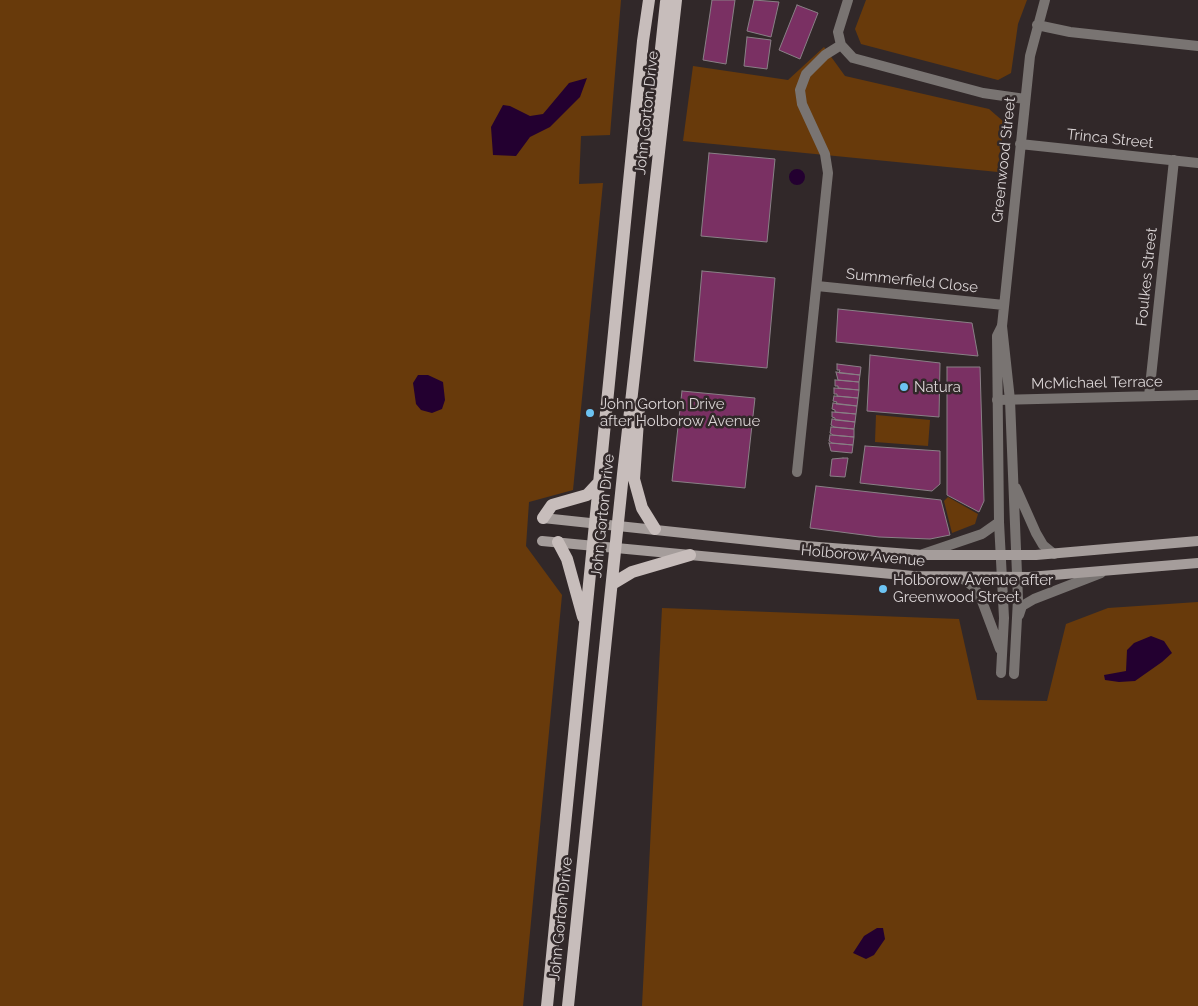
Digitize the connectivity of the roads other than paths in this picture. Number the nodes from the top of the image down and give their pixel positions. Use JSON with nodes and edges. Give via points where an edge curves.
{"nodes":[{"id":1,"x":650,"y":0,"type":"edge"},
{"id":2,"x":669,"y":0,"type":"edge"},
{"id":3,"x":676,"y":0,"type":"edge"},
{"id":4,"x":848,"y":0,"type":"edge"},
{"id":5,"x":1045,"y":0,"type":"edge"},
{"id":6,"x":1037,"y":25,"type":"junction"},
{"id":7,"x":841,"y":45,"type":"junction"},
{"id":8,"x":1198,"y":46,"type":"edge"},
{"id":9,"x":1025,"y":99,"type":"junction"},
{"id":10,"x":1020,"y":144,"type":"junction"},
{"id":11,"x":1174,"y":160,"type":"junction"},
{"id":12,"x":1198,"y":163,"type":"edge"},
{"id":13,"x":632,"y":164,"type":"junction"},
{"id":14,"x":817,"y":286,"type":"junction"},
{"id":15,"x":1004,"y":306,"type":"junction"},
{"id":16,"x":1002,"y":326,"type":"junction"},
{"id":17,"x":635,"y":374,"type":"junction"},
{"id":18,"x":1198,"y":395,"type":"edge"},
{"id":19,"x":1149,"y":396,"type":"junction"},
{"id":20,"x":997,"y":400,"type":"junction"},
{"id":21,"x":1010,"y":400,"type":"junction"},
{"id":22,"x":797,"y":472,"type":"dead end"},
{"id":23,"x":600,"y":481,"type":"junction"},
{"id":24,"x":1013,"y":483,"type":"junction"},
{"id":25,"x":543,"y":518,"type":"joint"},
{"id":26,"x":999,"y":522,"type":"junction"},
{"id":27,"x":595,"y":523,"type":"junction"},
{"id":28,"x":618,"y":526,"type":"junction"},
{"id":29,"x":655,"y":529,"type":"junction"},
{"id":30,"x":542,"y":541,"type":"dead end"},
{"id":31,"x":1198,"y":541,"type":"edge"},
{"id":32,"x":558,"y":542,"type":"junction"},
{"id":33,"x":593,"y":546,"type":"junction"},
{"id":34,"x":616,"y":548,"type":"junction"},
{"id":35,"x":1054,"y":554,"type":"junction"},
{"id":36,"x":690,"y":555,"type":"junction"},
{"id":37,"x":922,"y":555,"type":"junction"},
{"id":38,"x":1001,"y":556,"type":"junction"},
{"id":39,"x":1016,"y":556,"type":"junction"},
{"id":40,"x":1198,"y":563,"type":"edge"},
{"id":41,"x":1102,"y":572,"type":"junction"},
{"id":42,"x":960,"y":577,"type":"junction"},
{"id":43,"x":1002,"y":577,"type":"junction"},
{"id":44,"x":1017,"y":577,"type":"junction"},
{"id":45,"x":612,"y":584,"type":"junction"},
{"id":46,"x":1018,"y":619,"type":"junction"},
{"id":47,"x":585,"y":624,"type":"junction"},
{"id":48,"x":1002,"y":655,"type":"junction"},
{"id":49,"x":1001,"y":673,"type":"dead end"},
{"id":50,"x":1014,"y":674,"type":"dead end"},
{"id":51,"x":547,"y":1006,"type":"edge"},
{"id":52,"x":568,"y":1006,"type":"edge"}],
"edges":[{"from":1,"to":13,"type":"main road","name":"John Gorton Drive"},
{"from":2,"to":13,"type":"main road","via":[[666,2],[648,151]]},
{"from":3,"to":17,"type":"main road","name":"John Gorton Drive"},
{"from":4,"to":7,"type":"street","via":[[838,32]]},
{"from":5,"to":6,"type":"street","name":"Greenwood Street"},
{"from":6,"to":8,"type":"street","via":[[1070,32]]},
{"from":6,"to":9,"type":"street","name":"Greenwood Street"},
{"from":7,"to":9,"type":"street","via":[[863,63]]},
{"from":7,"to":14,"type":"street","via":[[825,55],[806,74],[800,90],[802,104],[825,154],[828,173]]},
{"from":9,"to":10,"type":"street","name":"Greenwood Street"},
{"from":10,"to":11,"type":"street","name":"Trinca Street"},
{"from":10,"to":15,"type":"street","name":"Greenwood Street"},
{"from":11,"to":12,"type":"street","name":"Trinca Street"},
{"from":11,"to":19,"type":"street","name":"Foulkes Street"},
{"from":13,"to":23,"type":"main road","name":"John Gorton Drive"},
{"from":14,"to":15,"type":"street","name":"Summerfield Close"},
{"from":14,"to":22,"type":"street"},
{"from":15,"to":16,"type":"street","name":"Greenwood Street"},
{"from":16,"to":20,"type":"street","name":"Greenwood Street","via":[[997,336]]},
{"from":16,"to":21,"type":"street","name":"Greenwood Street"},
{"from":17,"to":28,"type":"main road","name":"John Gorton Drive"},
{"from":17,"to":29,"type":"main road","via":[[639,406],[634,479],[642,508]]},
{"from":18,"to":19,"type":"street","name":"McMichael Terrace"},
{"from":19,"to":21,"type":"street","name":"McMichael Terrace"},
{"from":20,"to":21,"type":"street","name":"McMichael Terrace"},
{"from":20,"to":26,"type":"street","name":"Greenwood Street"},
{"from":21,"to":24,"type":"street","name":"Greenwood Street"},
{"from":23,"to":25,"type":"main road","via":[[587,495],[552,506]]},
{"from":23,"to":27,"type":"main road","name":"John Gorton Drive"},
{"from":24,"to":35,"type":"street","via":[[1043,546]]},
{"from":24,"to":39,"type":"street","name":"Greenwood Street"},
{"from":25,"to":27,"type":"main road","name":"Holborow Avenue"},
{"from":26,"to":37,"type":"street","via":[[982,534]]},
{"from":26,"to":38,"type":"street","name":"Greenwood Street"},
{"from":27,"to":28,"type":"main road","name":"Holborow Avenue"},
{"from":27,"to":33,"type":"main road","name":"John Gorton Drive"},
{"from":28,"to":29,"type":"main road","name":"Holborow Avenue"},
{"from":28,"to":34,"type":"main road","name":"John Gorton Drive"},
{"from":29,"to":37,"type":"main road","name":"Holborow Avenue"},
{"from":30,"to":32,"type":"main road","name":"Holborow Avenue"},
{"from":31,"to":35,"type":"main road","name":"Holborow Avenue"},
{"from":32,"to":33,"type":"main road","name":"Holborow Avenue"},
{"from":32,"to":47,"type":"main road","via":[[567,559]]},
{"from":33,"to":34,"type":"main road","name":"Holborow Avenue"},
{"from":33,"to":47,"type":"main road","name":"John Gorton Drive"},
{"from":34,"to":36,"type":"main road","name":"Holborow Avenue"},
{"from":34,"to":45,"type":"main road","name":"John Gorton Drive"},
{"from":35,"to":39,"type":"main road","name":"Holborow Avenue"},
{"from":36,"to":42,"type":"main road","name":"Holborow Avenue","via":[[871,573]]},
{"from":36,"to":45,"type":"main road","via":[[632,572]]},
{"from":37,"to":38,"type":"main road","name":"Holborow Avenue"},
{"from":38,"to":39,"type":"main road","name":"Holborow Avenue"},
{"from":38,"to":43,"type":"street","name":"Greenwood Street"},
{"from":39,"to":44,"type":"street","name":"Greenwood Street"},
{"from":40,"to":41,"type":"main road","name":"Holborow Avenue"},
{"from":41,"to":44,"type":"main road","name":"Holborow Avenue"},
{"from":41,"to":46,"type":"street","via":[[1034,599],[1022,606]]},
{"from":42,"to":43,"type":"main road","name":"Holborow Avenue"},
{"from":42,"to":48,"type":"street","via":[[974,587],[982,601]]},
{"from":43,"to":44,"type":"main road","name":"Holborow Avenue"},
{"from":43,"to":48,"type":"street","name":"Greenwood Street"},
{"from":44,"to":46,"type":"street","name":"Greenwood Street"},
{"from":45,"to":52,"type":"main road","name":"John Gorton Drive"},
{"from":46,"to":50,"type":"street","name":"Greenwood Street"},
{"from":47,"to":51,"type":"main road","name":"John Gorton Drive"},
{"from":48,"to":49,"type":"street","name":"Greenwood Street"}]}
